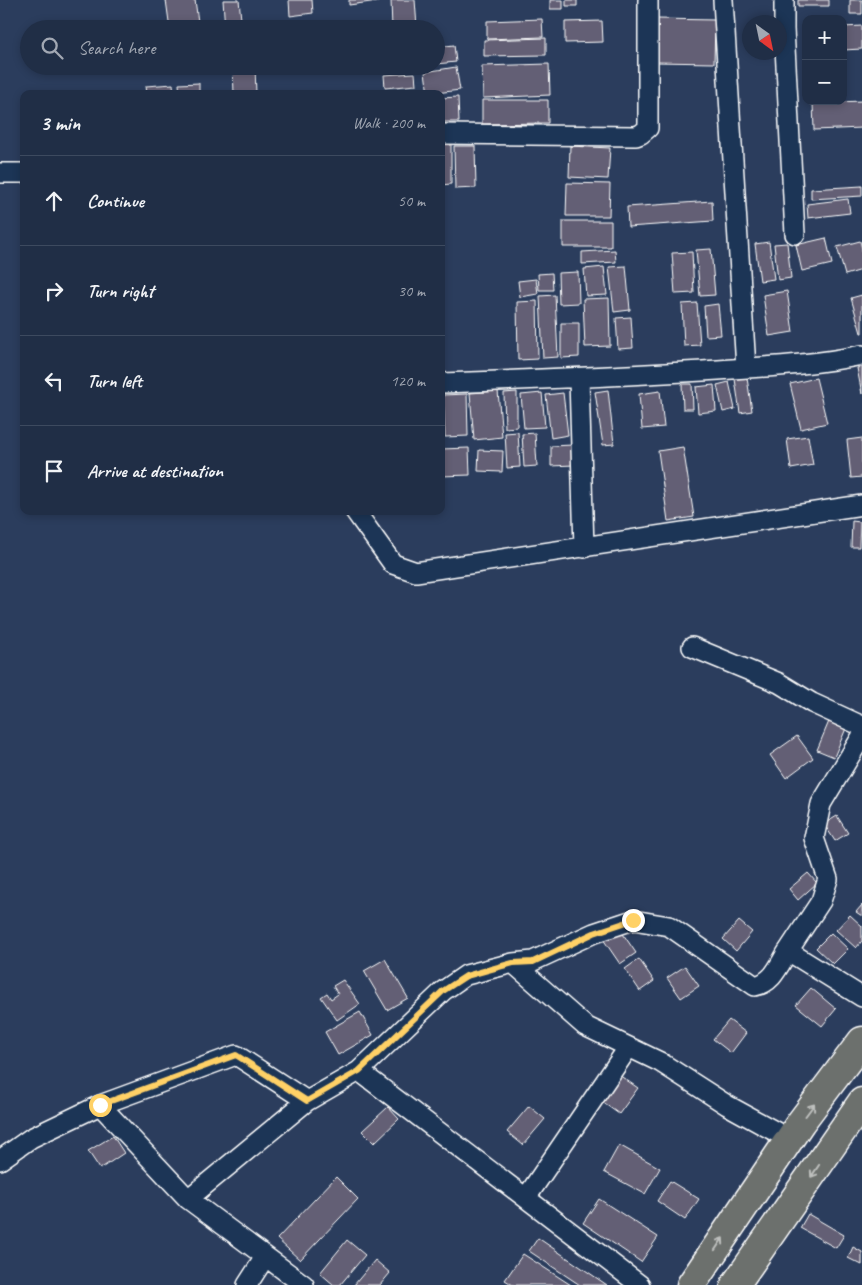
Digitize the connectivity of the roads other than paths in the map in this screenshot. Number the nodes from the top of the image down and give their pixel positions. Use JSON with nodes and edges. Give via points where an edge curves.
{"nodes":[{"id":1,"x":648,"y":0,"type":"edge"},
{"id":2,"x":723,"y":0,"type":"edge"},
{"id":3,"x":784,"y":0,"type":"edge"},
{"id":4,"x":445,"y":134,"type":"edge"},
{"id":5,"x":20,"y":173,"type":"edge"},
{"id":6,"x":0,"y":174,"type":"edge"},
{"id":7,"x":795,"y":234,"type":"dead end"},
{"id":8,"x":862,"y":355,"type":"edge"},
{"id":9,"x":746,"y":368,"type":"junction"},
{"id":10,"x":579,"y":379,"type":"junction"},
{"id":11,"x":445,"y":383,"type":"edge"},
{"id":12,"x":862,"y":505,"type":"edge"},
{"id":13,"x":358,"y":515,"type":"edge"},
{"id":14,"x":584,"y":548,"type":"junction"},
{"id":15,"x":692,"y":647,"type":"dead end"},
{"id":16,"x":862,"y":726,"type":"edge"},
{"id":17,"x":862,"y":736,"type":"edge"},
{"id":18,"x":788,"y":951,"type":"junction"},
{"id":19,"x":513,"y":963,"type":"junction"},
{"id":20,"x":862,"y":997,"type":"edge"},
{"id":21,"x":862,"y":1042,"type":"edge"},
{"id":22,"x":628,"y":1048,"type":"junction"},
{"id":23,"x":359,"y":1071,"type":"junction"},
{"id":24,"x":307,"y":1101,"type":"junction"},
{"id":25,"x":862,"y":1102,"type":"edge"},
{"id":26,"x":100,"y":1105,"type":"junction"},
{"id":27,"x":789,"y":1140,"type":"junction"},
{"id":28,"x":0,"y":1160,"type":"edge"},
{"id":29,"x":526,"y":1198,"type":"junction"},
{"id":30,"x":188,"y":1199,"type":"junction"},
{"id":31,"x":265,"y":1257,"type":"junction"},
{"id":32,"x":247,"y":1285,"type":"edge"},
{"id":33,"x":304,"y":1285,"type":"edge"},
{"id":34,"x":640,"y":1285,"type":"edge"},
{"id":35,"x":692,"y":1285,"type":"edge"},
{"id":36,"x":735,"y":1285,"type":"edge"}],
"edges":[{"from":1,"to":4,"type":"street","via":[[648,128],[641,134]]},
{"from":2,"to":9,"type":"street"},
{"from":3,"to":7,"type":"street"},
{"from":5,"to":6,"type":"street"},
{"from":8,"to":9,"type":"street"},
{"from":9,"to":10,"type":"street"},
{"from":10,"to":11,"type":"street"},
{"from":10,"to":14,"type":"street"},
{"from":12,"to":14,"type":"street"},
{"from":13,"to":14,"type":"street","via":[[393,564],[416,572]]},
{"from":15,"to":16,"type":"street","via":[[779,683],[812,703]]},
{"from":17,"to":18,"type":"street","via":[[821,804],[814,838],[828,879],[821,901]]},
{"from":18,"to":19,"type":"street","via":[[772,978],[763,985],[755,986],[668,926],[633,920],[594,933],[533,962]]},
{"from":18,"to":20,"type":"street"},
{"from":19,"to":22,"type":"street","via":[[585,1026]]},
{"from":19,"to":23,"type":"street","via":[[466,976],[443,991]]},
{"from":27,"to":21,"type":"main road","one_way":true},
{"from":22,"to":27,"type":"street","via":[[660,1062]]},
{"from":22,"to":29,"type":"street"},
{"from":23,"to":24,"type":"street"},
{"from":23,"to":29,"type":"street"},
{"from":24,"to":26,"type":"street","via":[[236,1055]]},
{"from":24,"to":30,"type":"street"},
{"from":25,"to":36,"type":"main road","one_way":true},
{"from":26,"to":28,"type":"street","via":[[31,1138]]},
{"from":26,"to":30,"type":"street"},
{"from":35,"to":27,"type":"main road","one_way":true},
{"from":29,"to":34,"type":"street"},
{"from":30,"to":31,"type":"street"},
{"from":31,"to":32,"type":"street"},
{"from":31,"to":33,"type":"street"}]}
